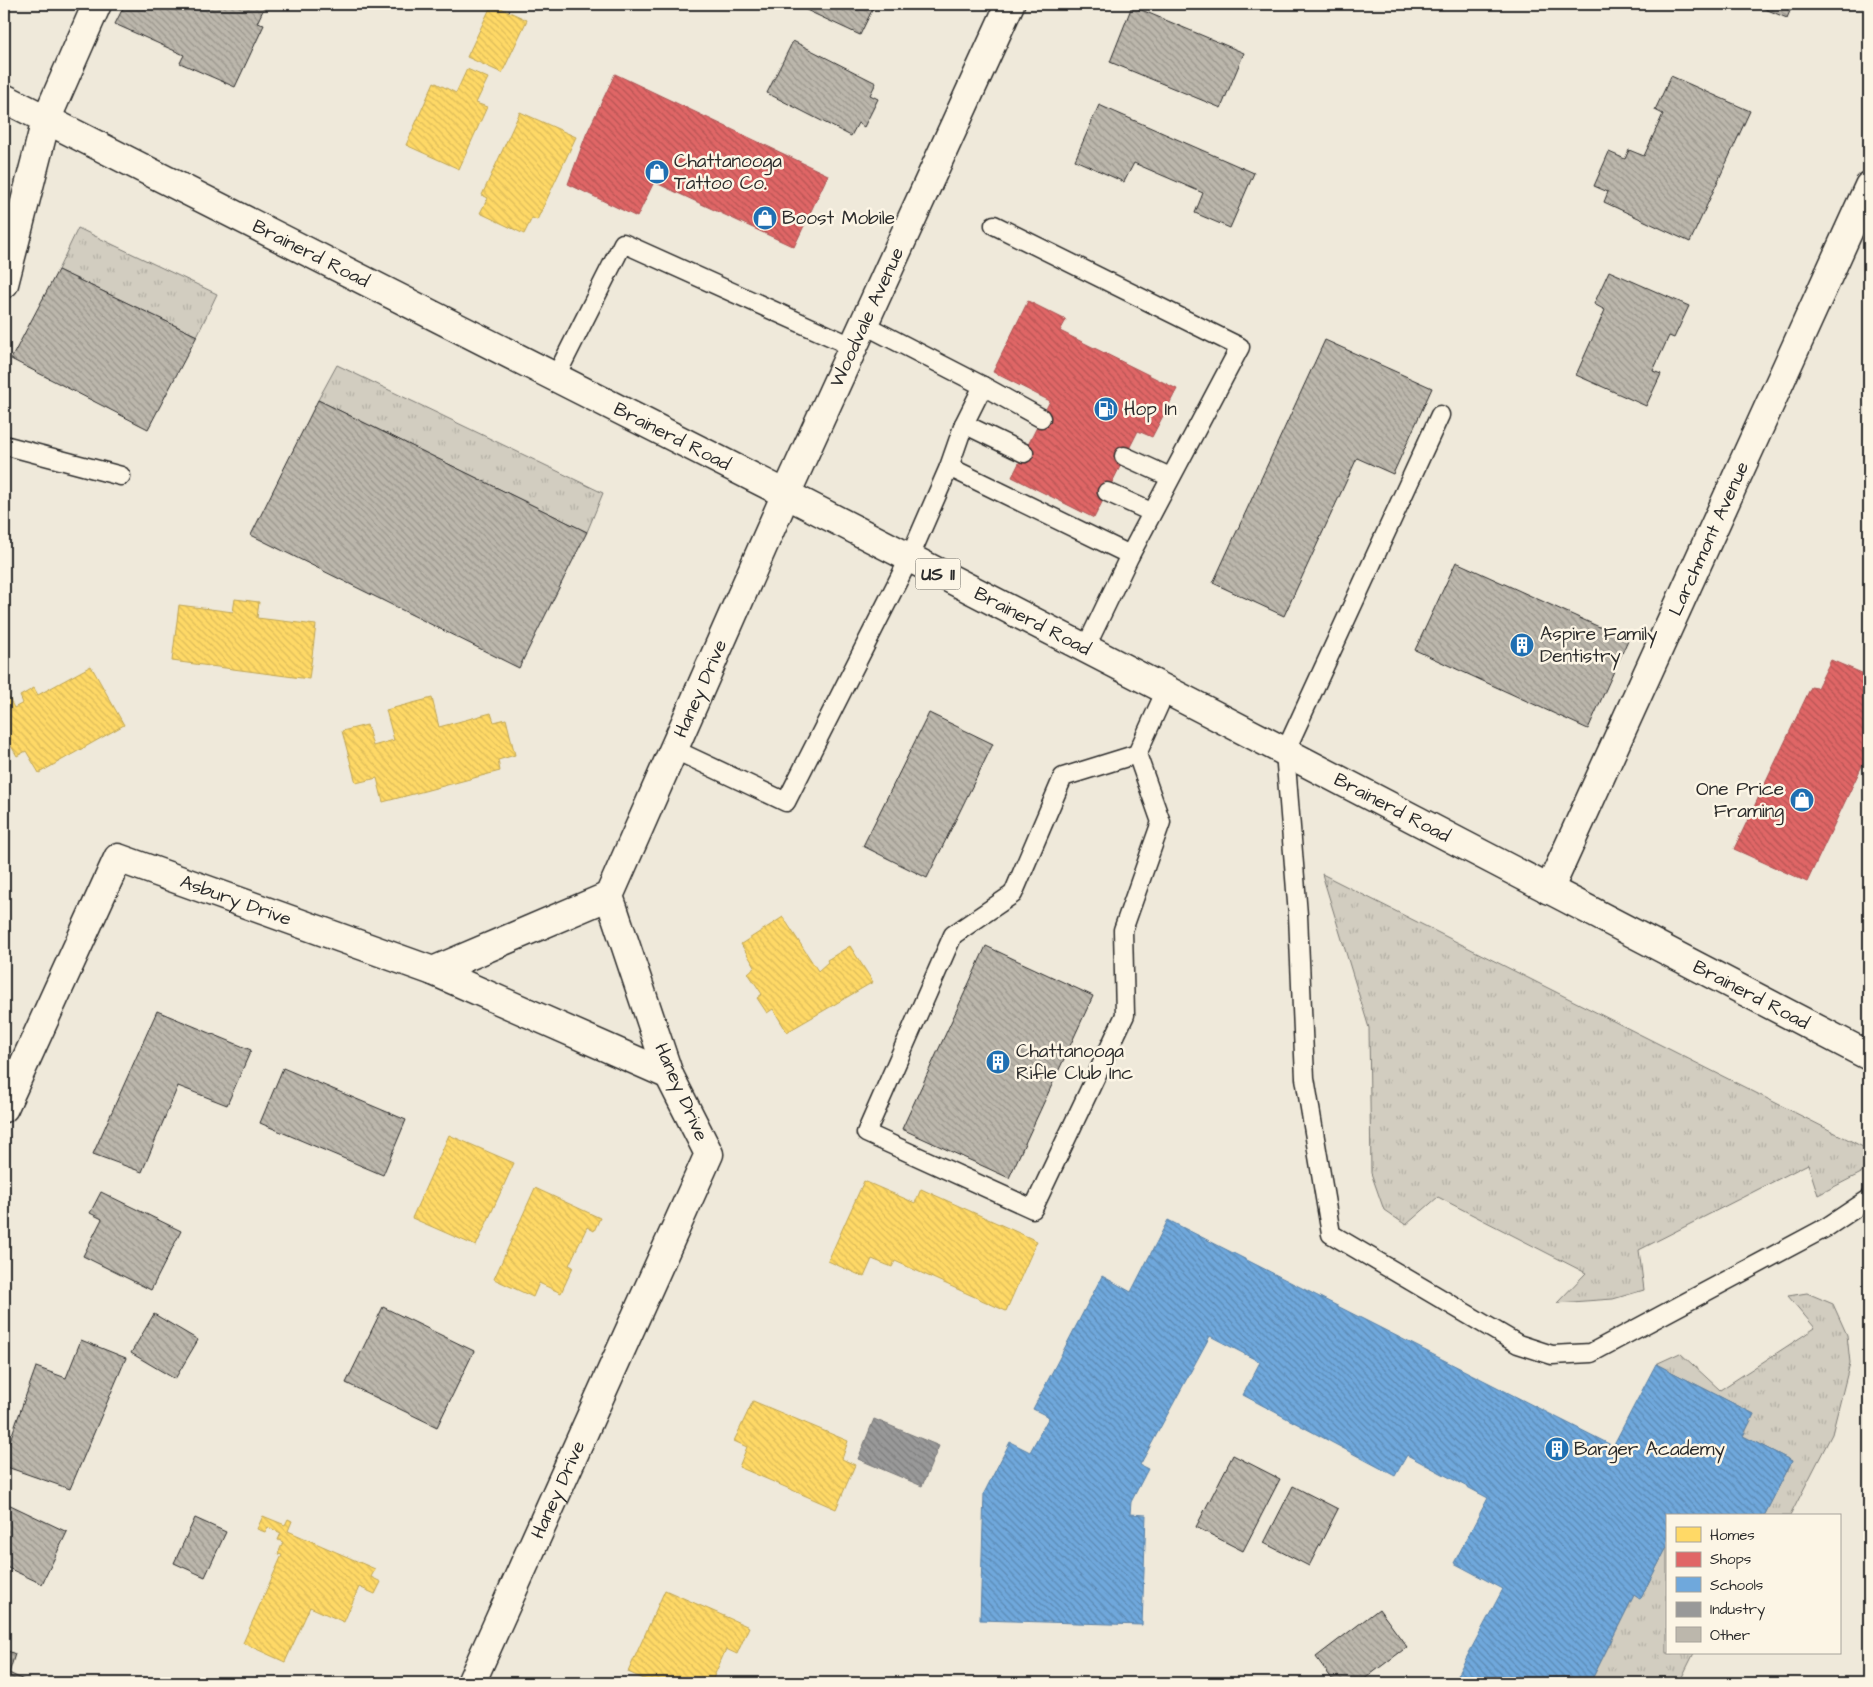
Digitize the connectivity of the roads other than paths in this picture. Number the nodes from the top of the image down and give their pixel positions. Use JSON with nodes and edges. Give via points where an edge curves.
{"nodes":[{"id":1,"x":97,"y":4,"type":"edge"},
{"id":2,"x":1010,"y":4,"type":"edge"},
{"id":3,"x":4,"y":98,"type":"edge"},
{"id":4,"x":46,"y":120,"type":"junction"},
{"id":5,"x":1869,"y":186,"type":"edge"},
{"id":6,"x":994,"y":225,"type":"dead end"},
{"id":7,"x":8,"y":246,"type":"edge"},
{"id":8,"x":4,"y":284,"type":"edge"},
{"id":9,"x":858,"y":336,"type":"junction"},
{"id":10,"x":555,"y":378,"type":"junction"},
{"id":11,"x":983,"y":386,"type":"junction"},
{"id":12,"x":1440,"y":415,"type":"dead end"},
{"id":13,"x":1041,"y":418,"type":"dead end"},
{"id":14,"x":964,"y":424,"type":"junction"},
{"id":15,"x":4,"y":445,"type":"edge"},
{"id":16,"x":1024,"y":453,"type":"dead end"},
{"id":17,"x":1124,"y":456,"type":"dead end"},
{"id":18,"x":949,"y":467,"type":"junction"},
{"id":19,"x":121,"y":476,"type":"dead end"},
{"id":20,"x":1170,"y":477,"type":"junction"},
{"id":21,"x":1107,"y":492,"type":"dead end"},
{"id":22,"x":786,"y":494,"type":"junction"},
{"id":23,"x":1151,"y":512,"type":"junction"},
{"id":24,"x":1130,"y":555,"type":"junction"},
{"id":25,"x":909,"y":559,"type":"junction"},
{"id":26,"x":1084,"y":649,"type":"junction"},
{"id":27,"x":1166,"y":690,"type":"junction"},
{"id":28,"x":673,"y":750,"type":"junction"},
{"id":29,"x":1285,"y":752,"type":"junction"},
{"id":30,"x":1137,"y":754,"type":"junction"},
{"id":31,"x":1549,"y":890,"type":"junction"},
{"id":32,"x":609,"y":896,"type":"junction"},
{"id":33,"x":432,"y":971,"type":"junction"},
{"id":34,"x":1869,"y":1056,"type":"edge"},
{"id":35,"x":669,"y":1075,"type":"junction"},
{"id":36,"x":4,"y":1108,"type":"edge"},
{"id":37,"x":1869,"y":1199,"type":"edge"},
{"id":38,"x":471,"y":1683,"type":"edge"}],
"edges":[{"from":1,"to":4,"type":"street"},
{"from":2,"to":9,"type":"street","name":"Woodvale Avenue"},
{"from":3,"to":4,"type":"street","name":"Brainerd Road","number":"US 11"},
{"from":4,"to":7,"type":"street"},
{"from":4,"to":10,"type":"street","name":"Brainerd Road","number":"US 11"},
{"from":5,"to":31,"type":"street","name":"Larchmont Avenue"},
{"from":6,"to":20,"type":"lane","via":[[1240,347]]},
{"from":7,"to":8,"type":"street"},
{"from":9,"to":10,"type":"lane","via":[[623,243]]},
{"from":9,"to":11,"type":"lane"},
{"from":9,"to":22,"type":"street","name":"Woodvale Avenue"},
{"from":10,"to":22,"type":"street","name":"Brainerd Road","number":"US 11"},
{"from":11,"to":13,"type":"lane"},
{"from":11,"to":14,"type":"lane"},
{"from":12,"to":29,"type":"lane"},
{"from":14,"to":16,"type":"lane"},
{"from":14,"to":18,"type":"lane"},
{"from":15,"to":19,"type":"lane"},
{"from":17,"to":20,"type":"lane"},
{"from":18,"to":24,"type":"lane"},
{"from":18,"to":25,"type":"lane"},
{"from":20,"to":23,"type":"lane"},
{"from":21,"to":23,"type":"lane"},
{"from":22,"to":25,"type":"street","name":"Brainerd Road","number":"US 11"},
{"from":22,"to":28,"type":"street","name":"Haney Drive"},
{"from":23,"to":24,"type":"lane"},
{"from":24,"to":26,"type":"lane"},
{"from":25,"to":26,"type":"street","name":"Brainerd Road","number":"US 11"},
{"from":25,"to":28,"type":"lane","via":[[786,802]]},
{"from":26,"to":27,"type":"street","name":"Brainerd Road","number":"US 11"},
{"from":27,"to":29,"type":"street","name":"Brainerd Road","number":"US 11"},
{"from":27,"to":30,"type":"lane"},
{"from":28,"to":32,"type":"street","name":"Haney Drive"},
{"from":29,"to":31,"type":"street","name":"Brainerd Road","number":"US 11"},
{"from":29,"to":37,"type":"lane","via":[[1298,914],[1305,1078],[1331,1234],[1518,1344],[1552,1355],[1591,1353],[1827,1227]]},
{"from":30,"to":30,"type":"lane","via":[[1063,776],[1013,894],[953,935],[866,1133],[1033,1209],[1125,1015],[1123,930],[1161,822]]},
{"from":31,"to":34,"type":"street","name":"Brainerd Road","number":"US 11"},
{"from":32,"to":33,"type":"street"},
{"from":32,"to":35,"type":"street","name":"Haney Drive"},
{"from":33,"to":35,"type":"street"},
{"from":33,"to":36,"type":"street","name":"Asbury Drive","via":[[118,858]]},
{"from":35,"to":38,"type":"street","name":"Haney Drive","via":[[709,1154]]}]}
